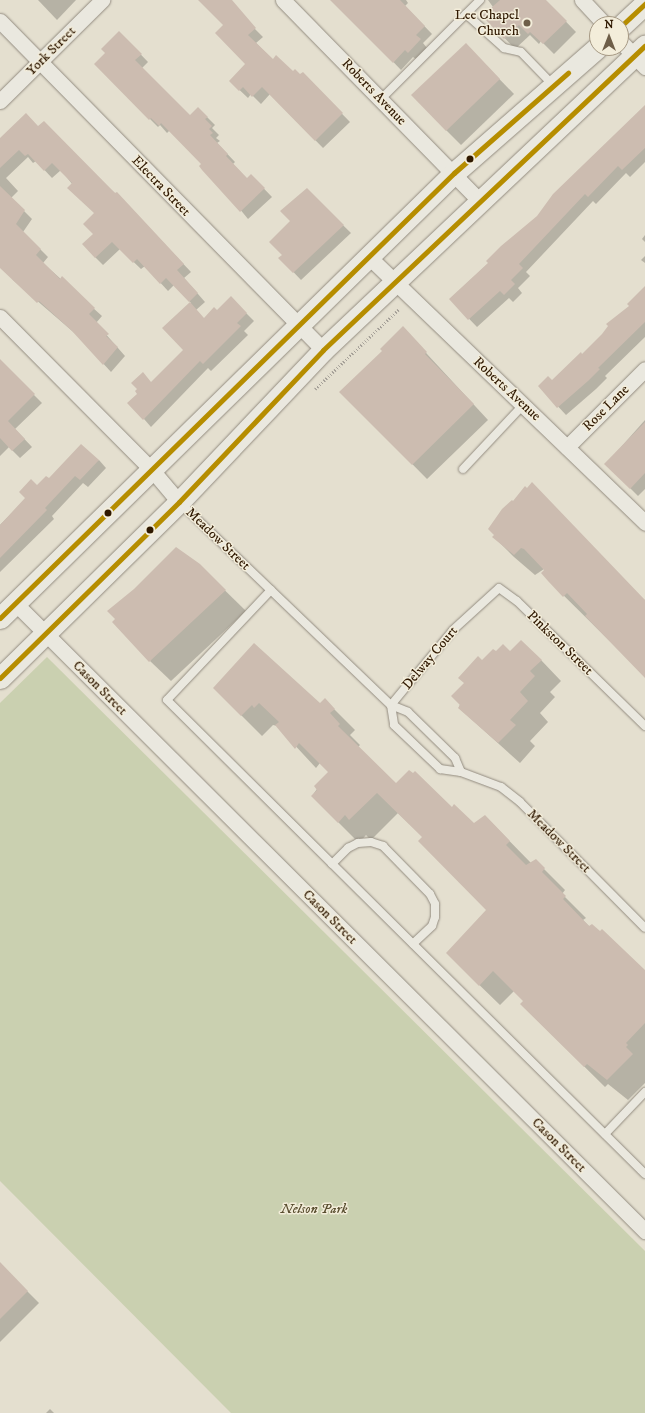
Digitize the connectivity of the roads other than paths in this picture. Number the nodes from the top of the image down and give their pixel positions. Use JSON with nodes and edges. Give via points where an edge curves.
{"nodes":[{"id":1,"x":102,"y":0,"type":"edge"},
{"id":2,"x":283,"y":0,"type":"edge"},
{"id":3,"x":480,"y":0,"type":"edge"},
{"id":4,"x":582,"y":0,"type":"edge"},
{"id":5,"x":645,"y":4,"type":"edge"},
{"id":6,"x":466,"y":14,"type":"junction"},
{"id":7,"x":597,"y":16,"type":"edge"},
{"id":8,"x":629,"y":19,"type":"edge"},
{"id":9,"x":0,"y":21,"type":"edge"},
{"id":10,"x":636,"y":53,"type":"edge"},
{"id":11,"x":589,"y":55,"type":"edge"},
{"id":12,"x":40,"y":62,"type":"junction"},
{"id":13,"x":554,"y":86,"type":"junction"},
{"id":14,"x":381,"y":99,"type":"junction"},
{"id":15,"x":0,"y":102,"type":"edge"},
{"id":16,"x":454,"y":174,"type":"junction"},
{"id":17,"x":481,"y":202,"type":"junction"},
{"id":18,"x":368,"y":256,"type":"junction"},
{"id":19,"x":395,"y":284,"type":"junction"},
{"id":20,"x":0,"y":318,"type":"edge"},
{"id":21,"x":298,"y":325,"type":"junction"},
{"id":22,"x":323,"y":350,"type":"junction"},
{"id":23,"x":645,"y":369,"type":"edge"},
{"id":24,"x":523,"y":405,"type":"junction"},
{"id":25,"x":567,"y":446,"type":"junction"},
{"id":26,"x":463,"y":469,"type":"dead end"},
{"id":27,"x":152,"y":470,"type":"junction"},
{"id":28,"x":179,"y":502,"type":"junction"},
{"id":29,"x":645,"y":523,"type":"edge"},
{"id":30,"x":271,"y":590,"type":"junction"},
{"id":31,"x":15,"y":603,"type":"junction"},
{"id":32,"x":471,"y":612,"type":"joint"},
{"id":33,"x":0,"y":618,"type":"edge"},
{"id":34,"x":46,"y":635,"type":"junction"},
{"id":35,"x":0,"y":678,"type":"edge"},
{"id":36,"x":391,"y":705,"type":"junction"},
{"id":37,"x":645,"y":726,"type":"edge"},
{"id":38,"x":461,"y":772,"type":"junction"},
{"id":39,"x":332,"y":864,"type":"junction"},
{"id":40,"x":645,"y":928,"type":"edge"},
{"id":41,"x":413,"y":944,"type":"junction"},
{"id":42,"x":645,"y":1092,"type":"edge"},
{"id":43,"x":605,"y":1134,"type":"junction"},
{"id":44,"x":645,"y":1174,"type":"edge"},
{"id":45,"x":645,"y":1231,"type":"edge"}],
"edges":[{"from":1,"to":12,"type":"street","name":"York Street"},
{"from":2,"to":14,"type":"street","name":"Roberts Avenue"},
{"from":3,"to":6,"type":"lane"},
{"from":4,"to":7,"type":"street"},
{"from":5,"to":8,"type":"main road"},
{"from":6,"to":13,"type":"lane","via":[[504,48],[521,52]]},
{"from":6,"to":14,"type":"lane"},
{"from":9,"to":12,"type":"street","name":"Electra Street"},
{"from":10,"to":17,"type":"main road"},
{"from":11,"to":13,"type":"main road"},
{"from":12,"to":15,"type":"street","name":"York Street"},
{"from":12,"to":21,"type":"street","name":"Electra Street"},
{"from":13,"to":16,"type":"main road"},
{"from":14,"to":16,"type":"street","name":"Roberts Avenue"},
{"from":16,"to":17,"type":"street","name":"Roberts Avenue"},
{"from":16,"to":18,"type":"main road"},
{"from":17,"to":19,"type":"main road"},
{"from":18,"to":19,"type":"street","name":"Roberts Avenue"},
{"from":18,"to":21,"type":"main road"},
{"from":19,"to":22,"type":"main road"},
{"from":19,"to":24,"type":"street","name":"Roberts Avenue"},
{"from":20,"to":27,"type":"street","name":"Meadow Street"},
{"from":21,"to":22,"type":"street","name":"Electra Street"},
{"from":21,"to":27,"type":"main road"},
{"from":22,"to":28,"type":"main road"},
{"from":23,"to":25,"type":"street","name":"Rose Lane"},
{"from":24,"to":25,"type":"street","name":"Roberts Avenue"},
{"from":24,"to":26,"type":"lane"},
{"from":25,"to":29,"type":"street","name":"Roberts Avenue"},
{"from":27,"to":28,"type":"street","name":"Meadow Street"},
{"from":27,"to":31,"type":"main road"},
{"from":28,"to":30,"type":"lane","name":"Meadow Street"},
{"from":28,"to":34,"type":"main road"},
{"from":30,"to":36,"type":"lane","name":"Meadow Street"},
{"from":30,"to":39,"type":"lane","via":[[167,700]]},
{"from":31,"to":33,"type":"main road"},
{"from":31,"to":34,"type":"street","name":"Cason Street"},
{"from":32,"to":36,"type":"lane","name":"Delway Court"},
{"from":32,"to":37,"type":"lane","name":"Pinkston Street","via":[[498,588],[522,606]]},
{"from":34,"to":35,"type":"main road"},
{"from":34,"to":45,"type":"street","name":"Cason Street"},
{"from":36,"to":38,"type":"lane","name":"Meadow Street","via":[[408,712],[455,758]]},
{"from":36,"to":38,"type":"lane","name":"Meadow Street","via":[[394,724],[440,769]]},
{"from":38,"to":40,"type":"lane","name":"Meadow Street","via":[[501,787],[520,802]]},
{"from":39,"to":41,"type":"lane"},
{"from":39,"to":41,"type":"lane","via":[[348,848],[358,843],[371,842],[383,846],[430,894],[435,904],[432,926]]},
{"from":41,"to":43,"type":"lane"},
{"from":42,"to":43,"type":"lane"},
{"from":43,"to":44,"type":"lane"}]}
